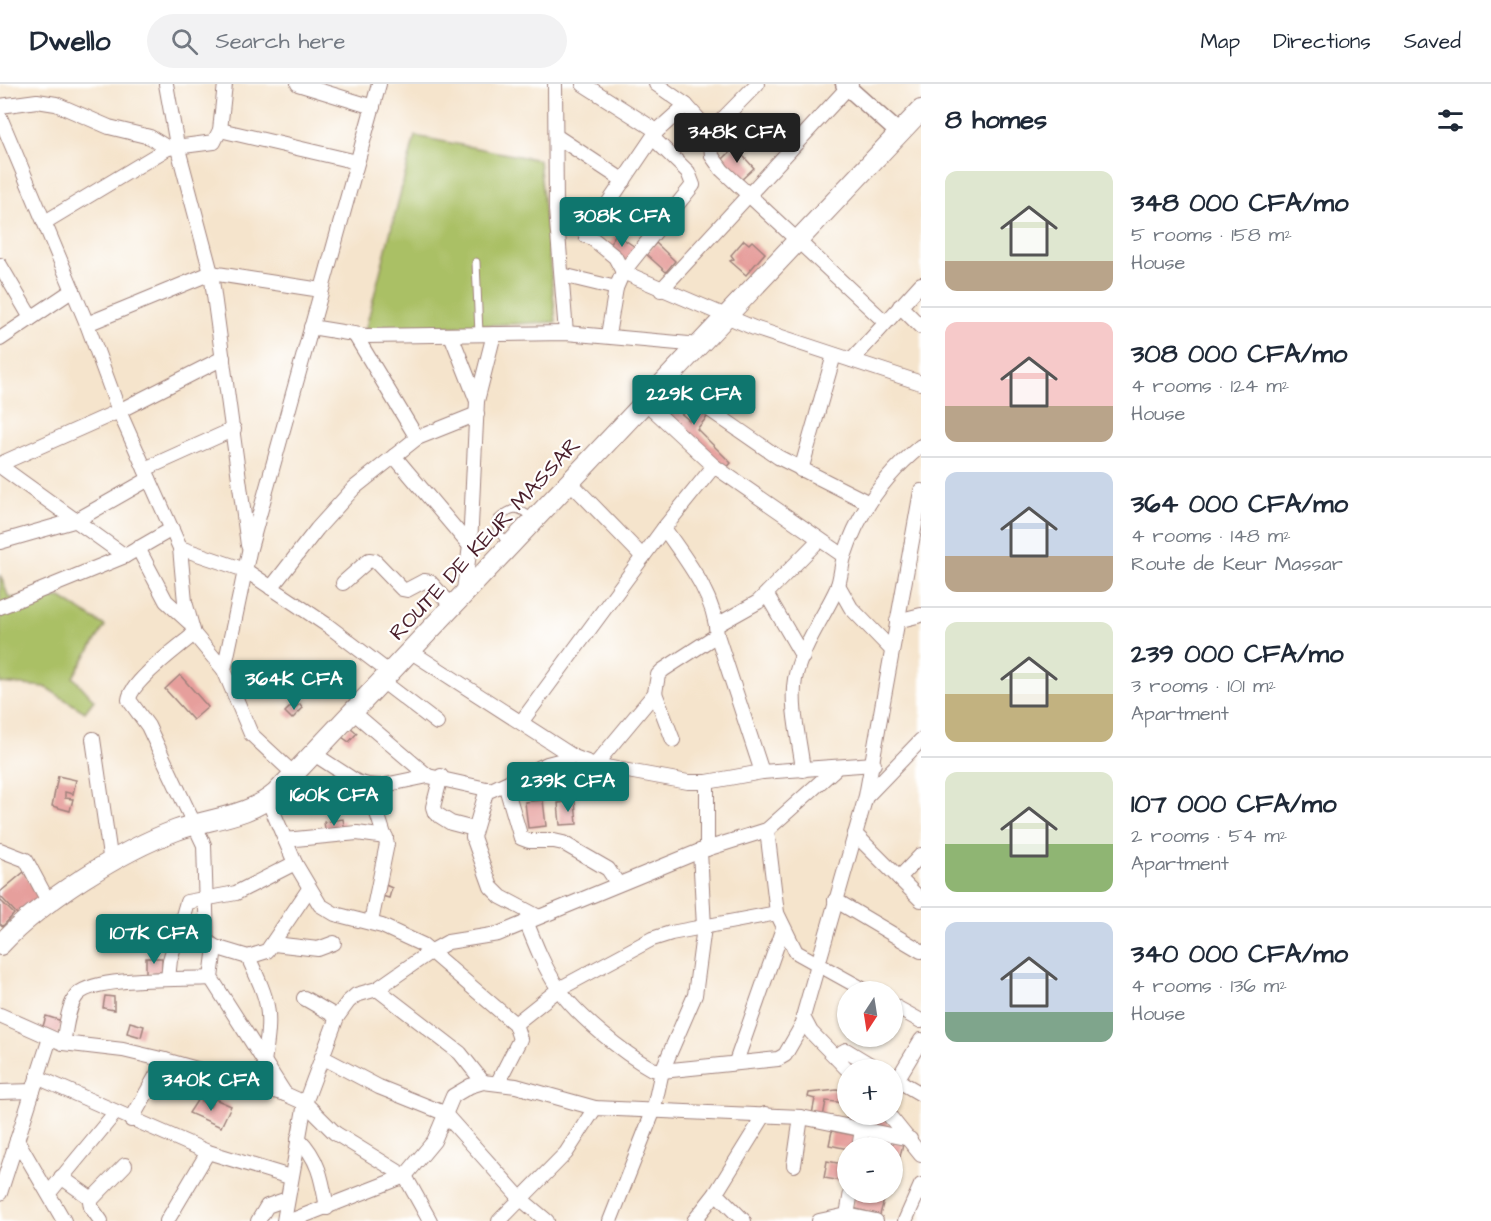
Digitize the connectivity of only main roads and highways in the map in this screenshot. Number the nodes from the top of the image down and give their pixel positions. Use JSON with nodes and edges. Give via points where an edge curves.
{"nodes":[{"id":1,"x":921,"y":110,"type":"edge"},
{"id":2,"x":9,"y":927,"type":"edge"},
{"id":3,"x":0,"y":945,"type":"edge"}],
"edges":[{"from":1,"to":2,"type":"main road","name":"ROUTE DE KEUR MASSAR","via":[[268,800],[151,841]]},
{"from":2,"to":3,"type":"main road","name":"ROUTE DE KEUR MASSAR"}]}
